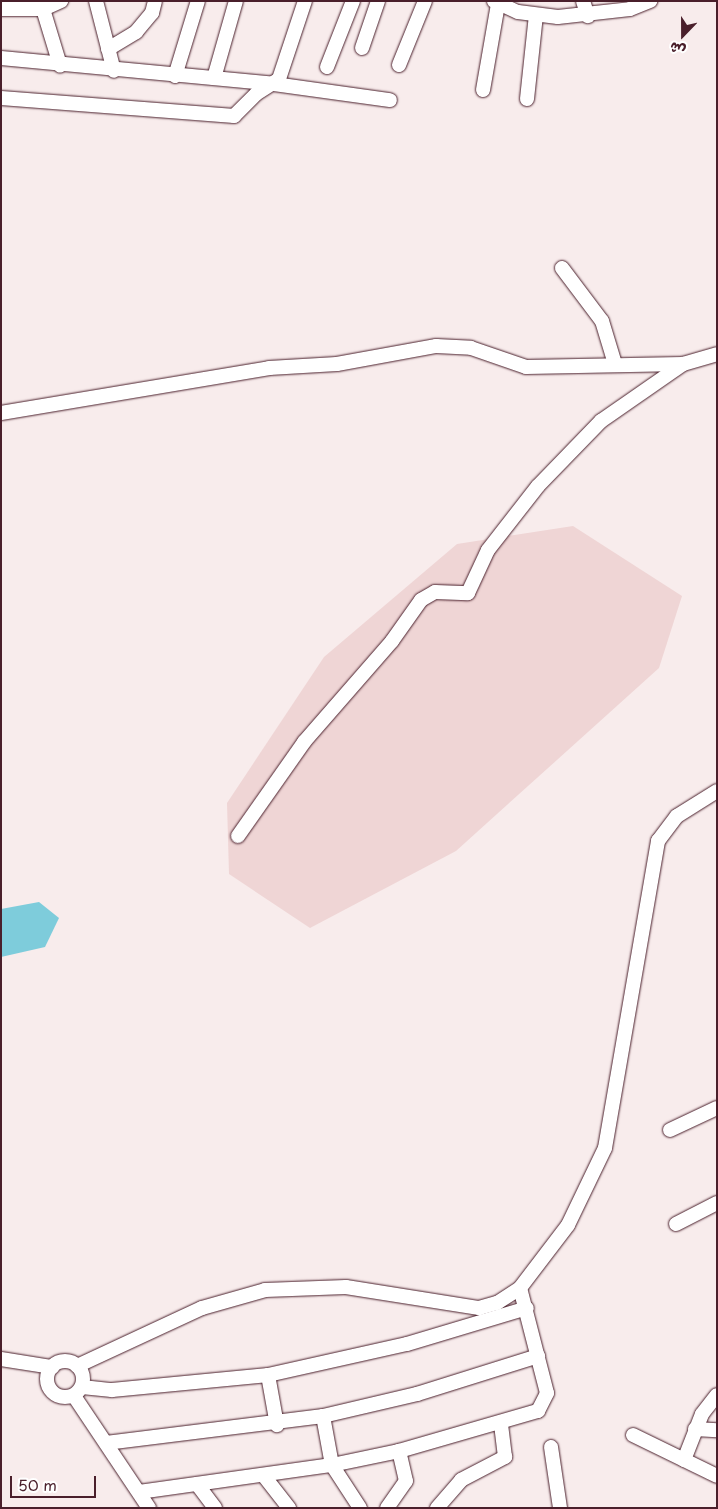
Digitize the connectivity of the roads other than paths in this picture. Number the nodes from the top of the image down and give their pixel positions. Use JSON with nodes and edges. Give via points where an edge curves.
{"nodes":[{"id":1,"x":61,"y":1,"type":"edge"},
{"id":2,"x":96,"y":1,"type":"edge"},
{"id":3,"x":155,"y":1,"type":"edge"},
{"id":4,"x":198,"y":1,"type":"edge"},
{"id":5,"x":236,"y":1,"type":"edge"},
{"id":6,"x":305,"y":1,"type":"edge"},
{"id":7,"x":353,"y":1,"type":"edge"},
{"id":8,"x":425,"y":1,"type":"edge"},
{"id":9,"x":583,"y":1,"type":"edge"},
{"id":10,"x":650,"y":1,"type":"edge"},
{"id":11,"x":374,"y":2,"type":"edge"},
{"id":12,"x":496,"y":3,"type":"edge"},
{"id":13,"x":1,"y":9,"type":"edge"},
{"id":14,"x":43,"y":9,"type":"junction"},
{"id":15,"x":536,"y":15,"type":"junction"},
{"id":16,"x":588,"y":16,"type":"junction"},
{"id":17,"x":362,"y":48,"type":"dead end"},
{"id":18,"x":108,"y":49,"type":"junction"},
{"id":19,"x":1,"y":58,"type":"edge"},
{"id":20,"x":399,"y":65,"type":"dead end"},
{"id":21,"x":60,"y":66,"type":"junction"},
{"id":22,"x":327,"y":67,"type":"dead end"},
{"id":23,"x":114,"y":71,"type":"junction"},
{"id":24,"x":174,"y":76,"type":"junction"},
{"id":25,"x":214,"y":78,"type":"junction"},
{"id":26,"x":274,"y":84,"type":"junction"},
{"id":27,"x":483,"y":90,"type":"dead end"},
{"id":28,"x":1,"y":98,"type":"edge"},
{"id":29,"x":527,"y":99,"type":"dead end"},
{"id":30,"x":390,"y":100,"type":"dead end"},
{"id":31,"x":562,"y":268,"type":"dead end"},
{"id":32,"x":717,"y":354,"type":"edge"},
{"id":33,"x":615,"y":364,"type":"junction"},
{"id":34,"x":683,"y":364,"type":"junction"},
{"id":35,"x":1,"y":413,"type":"edge"},
{"id":36,"x":717,"y":791,"type":"edge"},
{"id":37,"x":238,"y":836,"type":"dead end"},
{"id":38,"x":717,"y":1108,"type":"edge"},
{"id":39,"x":670,"y":1130,"type":"dead end"},
{"id":40,"x":717,"y":1203,"type":"edge"},
{"id":41,"x":676,"y":1224,"type":"dead end"},
{"id":42,"x":520,"y":1288,"type":"junction"},
{"id":43,"x":527,"y":1308,"type":"junction"},
{"id":44,"x":538,"y":1356,"type":"junction"},
{"id":45,"x":1,"y":1359,"type":"edge"},
{"id":46,"x":77,"y":1366,"type":"junction"},
{"id":47,"x":52,"y":1367,"type":"junction"},
{"id":48,"x":268,"y":1375,"type":"junction"},
{"id":49,"x":78,"y":1392,"type":"junction"},
{"id":50,"x":717,"y":1395,"type":"edge"},
{"id":51,"x":323,"y":1416,"type":"junction"},
{"id":52,"x":501,"y":1422,"type":"junction"},
{"id":53,"x":277,"y":1425,"type":"junction"},
{"id":54,"x":696,"y":1430,"type":"junction"},
{"id":55,"x":717,"y":1430,"type":"edge"},
{"id":56,"x":633,"y":1436,"type":"dead end"},
{"id":57,"x":106,"y":1443,"type":"junction"},
{"id":58,"x":551,"y":1447,"type":"dead end"},
{"id":59,"x":399,"y":1451,"type":"junction"},
{"id":60,"x":684,"y":1460,"type":"junction"},
{"id":61,"x":332,"y":1465,"type":"junction"},
{"id":62,"x":264,"y":1476,"type":"junction"},
{"id":63,"x":717,"y":1476,"type":"edge"},
{"id":64,"x":197,"y":1484,"type":"junction"},
{"id":65,"x":139,"y":1492,"type":"junction"},
{"id":66,"x":149,"y":1508,"type":"edge"},
{"id":67,"x":215,"y":1508,"type":"edge"},
{"id":68,"x":290,"y":1508,"type":"edge"},
{"id":69,"x":360,"y":1508,"type":"edge"},
{"id":70,"x":387,"y":1508,"type":"edge"},
{"id":71,"x":437,"y":1508,"type":"edge"},
{"id":72,"x":560,"y":1508,"type":"edge"}],
"edges":[{"from":1,"to":14,"type":"street"},
{"from":2,"to":18,"type":"street"},
{"from":3,"to":18,"type":"street","via":[[152,13],[136,32]]},
{"from":4,"to":24,"type":"street"},
{"from":5,"to":25,"type":"street"},
{"from":6,"to":26,"type":"street","via":[[288,57]]},
{"from":7,"to":22,"type":"street"},
{"from":8,"to":20,"type":"street"},
{"from":9,"to":16,"type":"street"},
{"from":10,"to":16,"type":"street"},
{"from":11,"to":17,"type":"street"},
{"from":12,"to":15,"type":"street"},
{"from":12,"to":27,"type":"street"},
{"from":13,"to":14,"type":"street"},
{"from":14,"to":21,"type":"street"},
{"from":15,"to":16,"type":"street"},
{"from":15,"to":29,"type":"street"},
{"from":18,"to":23,"type":"street"},
{"from":19,"to":21,"type":"street"},
{"from":21,"to":23,"type":"street"},
{"from":23,"to":24,"type":"street"},
{"from":24,"to":25,"type":"street"},
{"from":25,"to":26,"type":"street"},
{"from":26,"to":28,"type":"street","via":[[229,117]]},
{"from":26,"to":30,"type":"street"},
{"from":31,"to":33,"type":"street","via":[[602,321]]},
{"from":32,"to":34,"type":"street"},
{"from":33,"to":34,"type":"street"},
{"from":33,"to":35,"type":"street","via":[[526,367],[471,348],[436,346],[329,365],[269,368]]},
{"from":34,"to":37,"type":"street","via":[[601,421],[538,486],[488,550],[468,593],[435,592],[421,600],[392,642],[304,742]]},
{"from":36,"to":42,"type":"street","via":[[677,816],[658,841],[605,1148],[568,1225]]},
{"from":38,"to":39,"type":"street"},
{"from":40,"to":41,"type":"street"},
{"from":42,"to":43,"type":"street"},
{"from":42,"to":46,"type":"street","via":[[498,1304],[479,1308],[346,1286],[265,1290],[202,1308]]},
{"from":43,"to":44,"type":"street"},
{"from":43,"to":48,"type":"street","via":[[408,1344]]},
{"from":44,"to":51,"type":"street","via":[[417,1394]]},
{"from":44,"to":52,"type":"street","via":[[547,1393],[545,1404],[538,1411]]},
{"from":45,"to":47,"type":"street"},
{"from":46,"to":47,"type":"street","via":[[68,1361]]},
{"from":46,"to":49,"type":"street","via":[[83,1376]]},
{"from":47,"to":49,"type":"street","via":[[47,1377],[52,1393]]},
{"from":48,"to":49,"type":"street"},
{"from":48,"to":53,"type":"street"},
{"from":49,"to":57,"type":"street"},
{"from":50,"to":54,"type":"street"},
{"from":51,"to":53,"type":"street"},
{"from":51,"to":61,"type":"street"},
{"from":52,"to":59,"type":"street"},
{"from":52,"to":71,"type":"street","via":[[505,1457],[460,1480]]},
{"from":53,"to":57,"type":"street"},
{"from":54,"to":55,"type":"street"},
{"from":54,"to":60,"type":"street"},
{"from":56,"to":60,"type":"street"},
{"from":57,"to":65,"type":"street"},
{"from":58,"to":72,"type":"street"},
{"from":59,"to":61,"type":"street"},
{"from":59,"to":70,"type":"street","via":[[406,1481]]},
{"from":60,"to":63,"type":"street"},
{"from":61,"to":62,"type":"street"},
{"from":61,"to":69,"type":"street"},
{"from":62,"to":64,"type":"street"},
{"from":62,"to":68,"type":"street"},
{"from":64,"to":65,"type":"street"},
{"from":64,"to":67,"type":"street"},
{"from":65,"to":66,"type":"street"}]}
